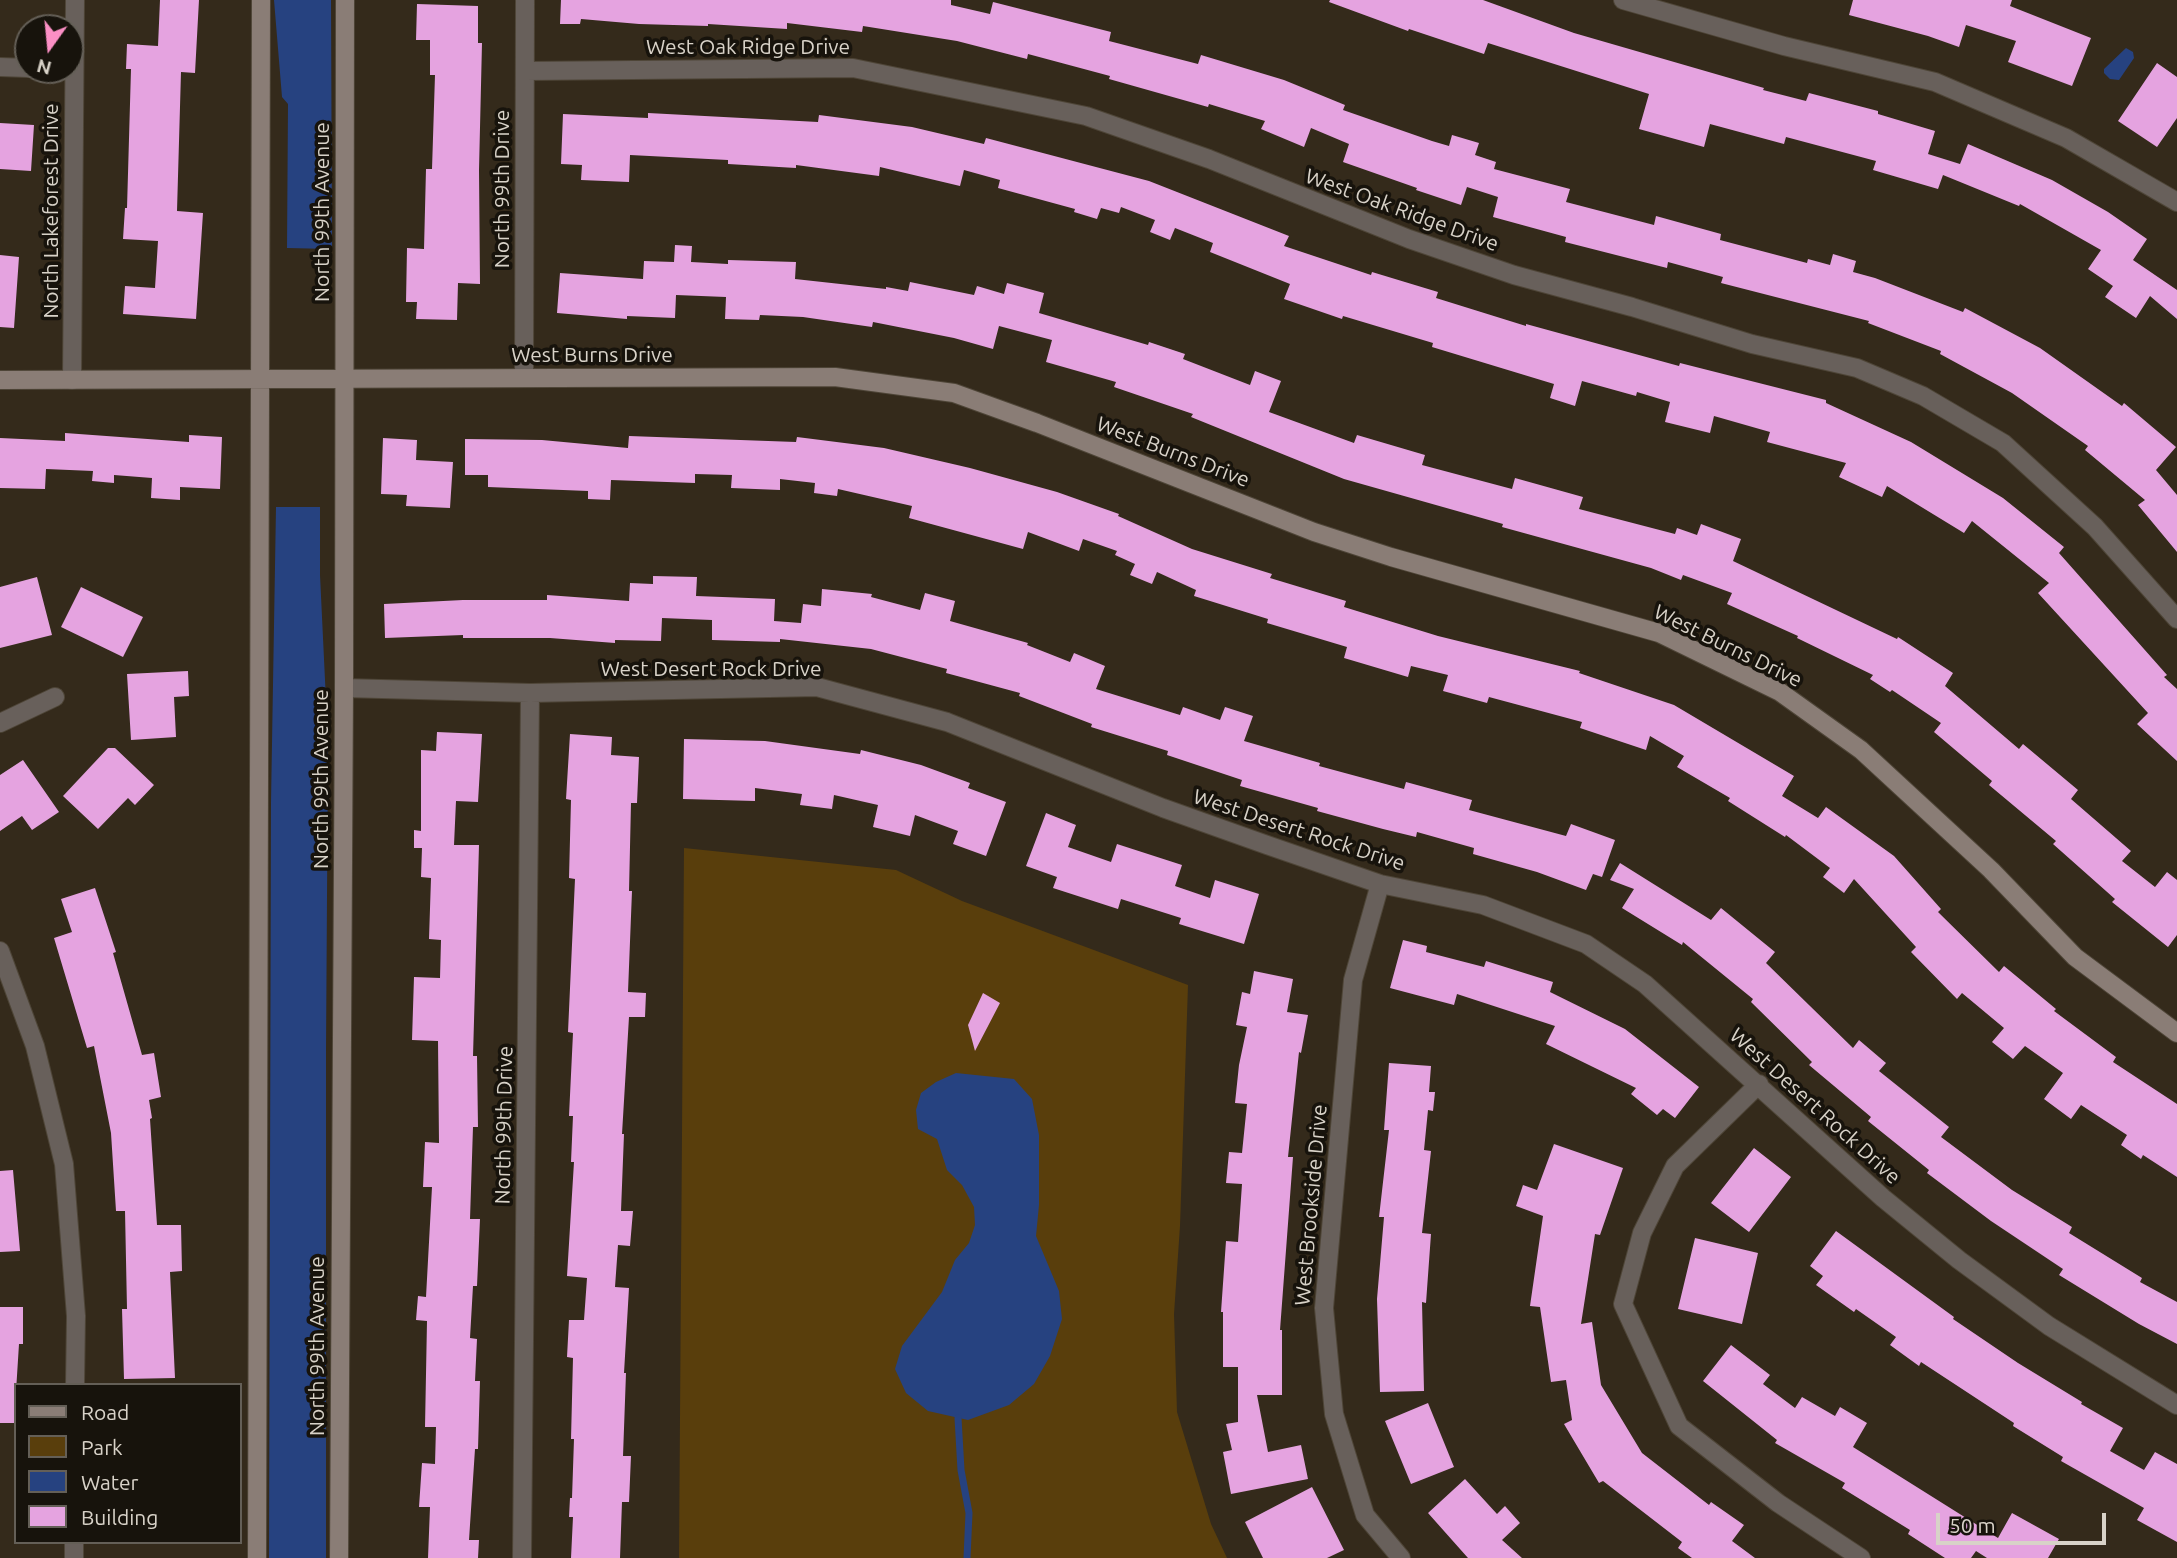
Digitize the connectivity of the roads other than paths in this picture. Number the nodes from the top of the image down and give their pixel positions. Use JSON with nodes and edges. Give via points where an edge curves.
{"nodes":[{"id":1,"x":261,"y":0,"type":"edge"},
{"id":2,"x":345,"y":0,"type":"edge"},
{"id":3,"x":525,"y":0,"type":"edge"},
{"id":4,"x":1623,"y":0,"type":"edge"},
{"id":5,"x":525,"y":71,"type":"junction"},
{"id":6,"x":72,"y":84,"type":"edge"},
{"id":7,"x":2177,"y":202,"type":"edge"},
{"id":8,"x":524,"y":378,"type":"junction"},
{"id":9,"x":259,"y":379,"type":"junction"},
{"id":10,"x":344,"y":379,"type":"junction"},
{"id":11,"x":0,"y":380,"type":"edge"},
{"id":12,"x":72,"y":380,"type":"junction"},
{"id":13,"x":2177,"y":619,"type":"edge"},
{"id":14,"x":344,"y":688,"type":"junction"},
{"id":15,"x":530,"y":693,"type":"junction"},
{"id":16,"x":55,"y":697,"type":"dead end"},
{"id":17,"x":0,"y":723,"type":"edge"},
{"id":18,"x":1380,"y":884,"type":"junction"},
{"id":19,"x":0,"y":951,"type":"edge"},
{"id":20,"x":2177,"y":1033,"type":"edge"},
{"id":21,"x":1759,"y":1084,"type":"junction"},
{"id":22,"x":75,"y":1383,"type":"edge"},
{"id":23,"x":2177,"y":1405,"type":"edge"},
{"id":24,"x":257,"y":1558,"type":"edge"},
{"id":25,"x":339,"y":1558,"type":"edge"},
{"id":26,"x":522,"y":1558,"type":"edge"},
{"id":27,"x":1401,"y":1558,"type":"edge"},
{"id":28,"x":1861,"y":1558,"type":"edge"}],
"edges":[{"from":1,"to":9,"type":"main road"},
{"from":2,"to":10,"type":"main road","name":"North 99th Avenue"},
{"from":3,"to":5,"type":"street","name":"North 99th Drive"},
{"from":4,"to":7,"type":"street","via":[[1784,46],[1935,82],[2066,138]]},
{"from":5,"to":8,"type":"street","name":"North 99th Drive"},
{"from":5,"to":13,"type":"street","name":"West Oak Ridge Drive","via":[[853,68],[1086,116],[1514,275],[1752,344],[1857,368],[1923,396],[2003,443],[2095,527]]},
{"from":6,"to":12,"type":"street","name":"North Lakeforest Drive"},
{"from":8,"to":10,"type":"main road","name":"West Burns Drive"},
{"from":8,"to":20,"type":"main road","name":"West Burns Drive","via":[[835,377],[954,393],[1314,532],[1659,633],[1780,692],[1860,750],[1991,870],[2075,957]]},
{"from":9,"to":10,"type":"main road","name":"West Burns Drive"},
{"from":9,"to":12,"type":"main road","name":"West Burns Drive"},
{"from":9,"to":24,"type":"main road"},
{"from":10,"to":14,"type":"main road","name":"North 99th Avenue"},
{"from":11,"to":12,"type":"main road","name":"West Burns Drive"},
{"from":14,"to":15,"type":"street","name":"West Desert Rock Drive"},
{"from":14,"to":25,"type":"main road","name":"North 99th Avenue"},
{"from":15,"to":18,"type":"street","name":"West Desert Rock Drive","via":[[817,687],[947,722],[1163,808]]},
{"from":15,"to":26,"type":"street","name":"North 99th Drive"},
{"from":16,"to":17,"type":"street"},
{"from":18,"to":21,"type":"street","name":"West Desert Rock Drive","via":[[1483,905],[1586,944],[1645,984]]},
{"from":18,"to":27,"type":"street","name":"West Brookside Drive","via":[[1353,980],[1324,1308],[1334,1414],[1365,1515]]},
{"from":19,"to":22,"type":"street","via":[[35,1046],[64,1164],[76,1316]]},
{"from":21,"to":23,"type":"street","name":"West Desert Rock Drive","via":[[1883,1198],[1959,1260],[2049,1326]]},
{"from":21,"to":28,"type":"street","via":[[1675,1166],[1642,1233],[1623,1304],[1679,1426],[1778,1503]]}]}
